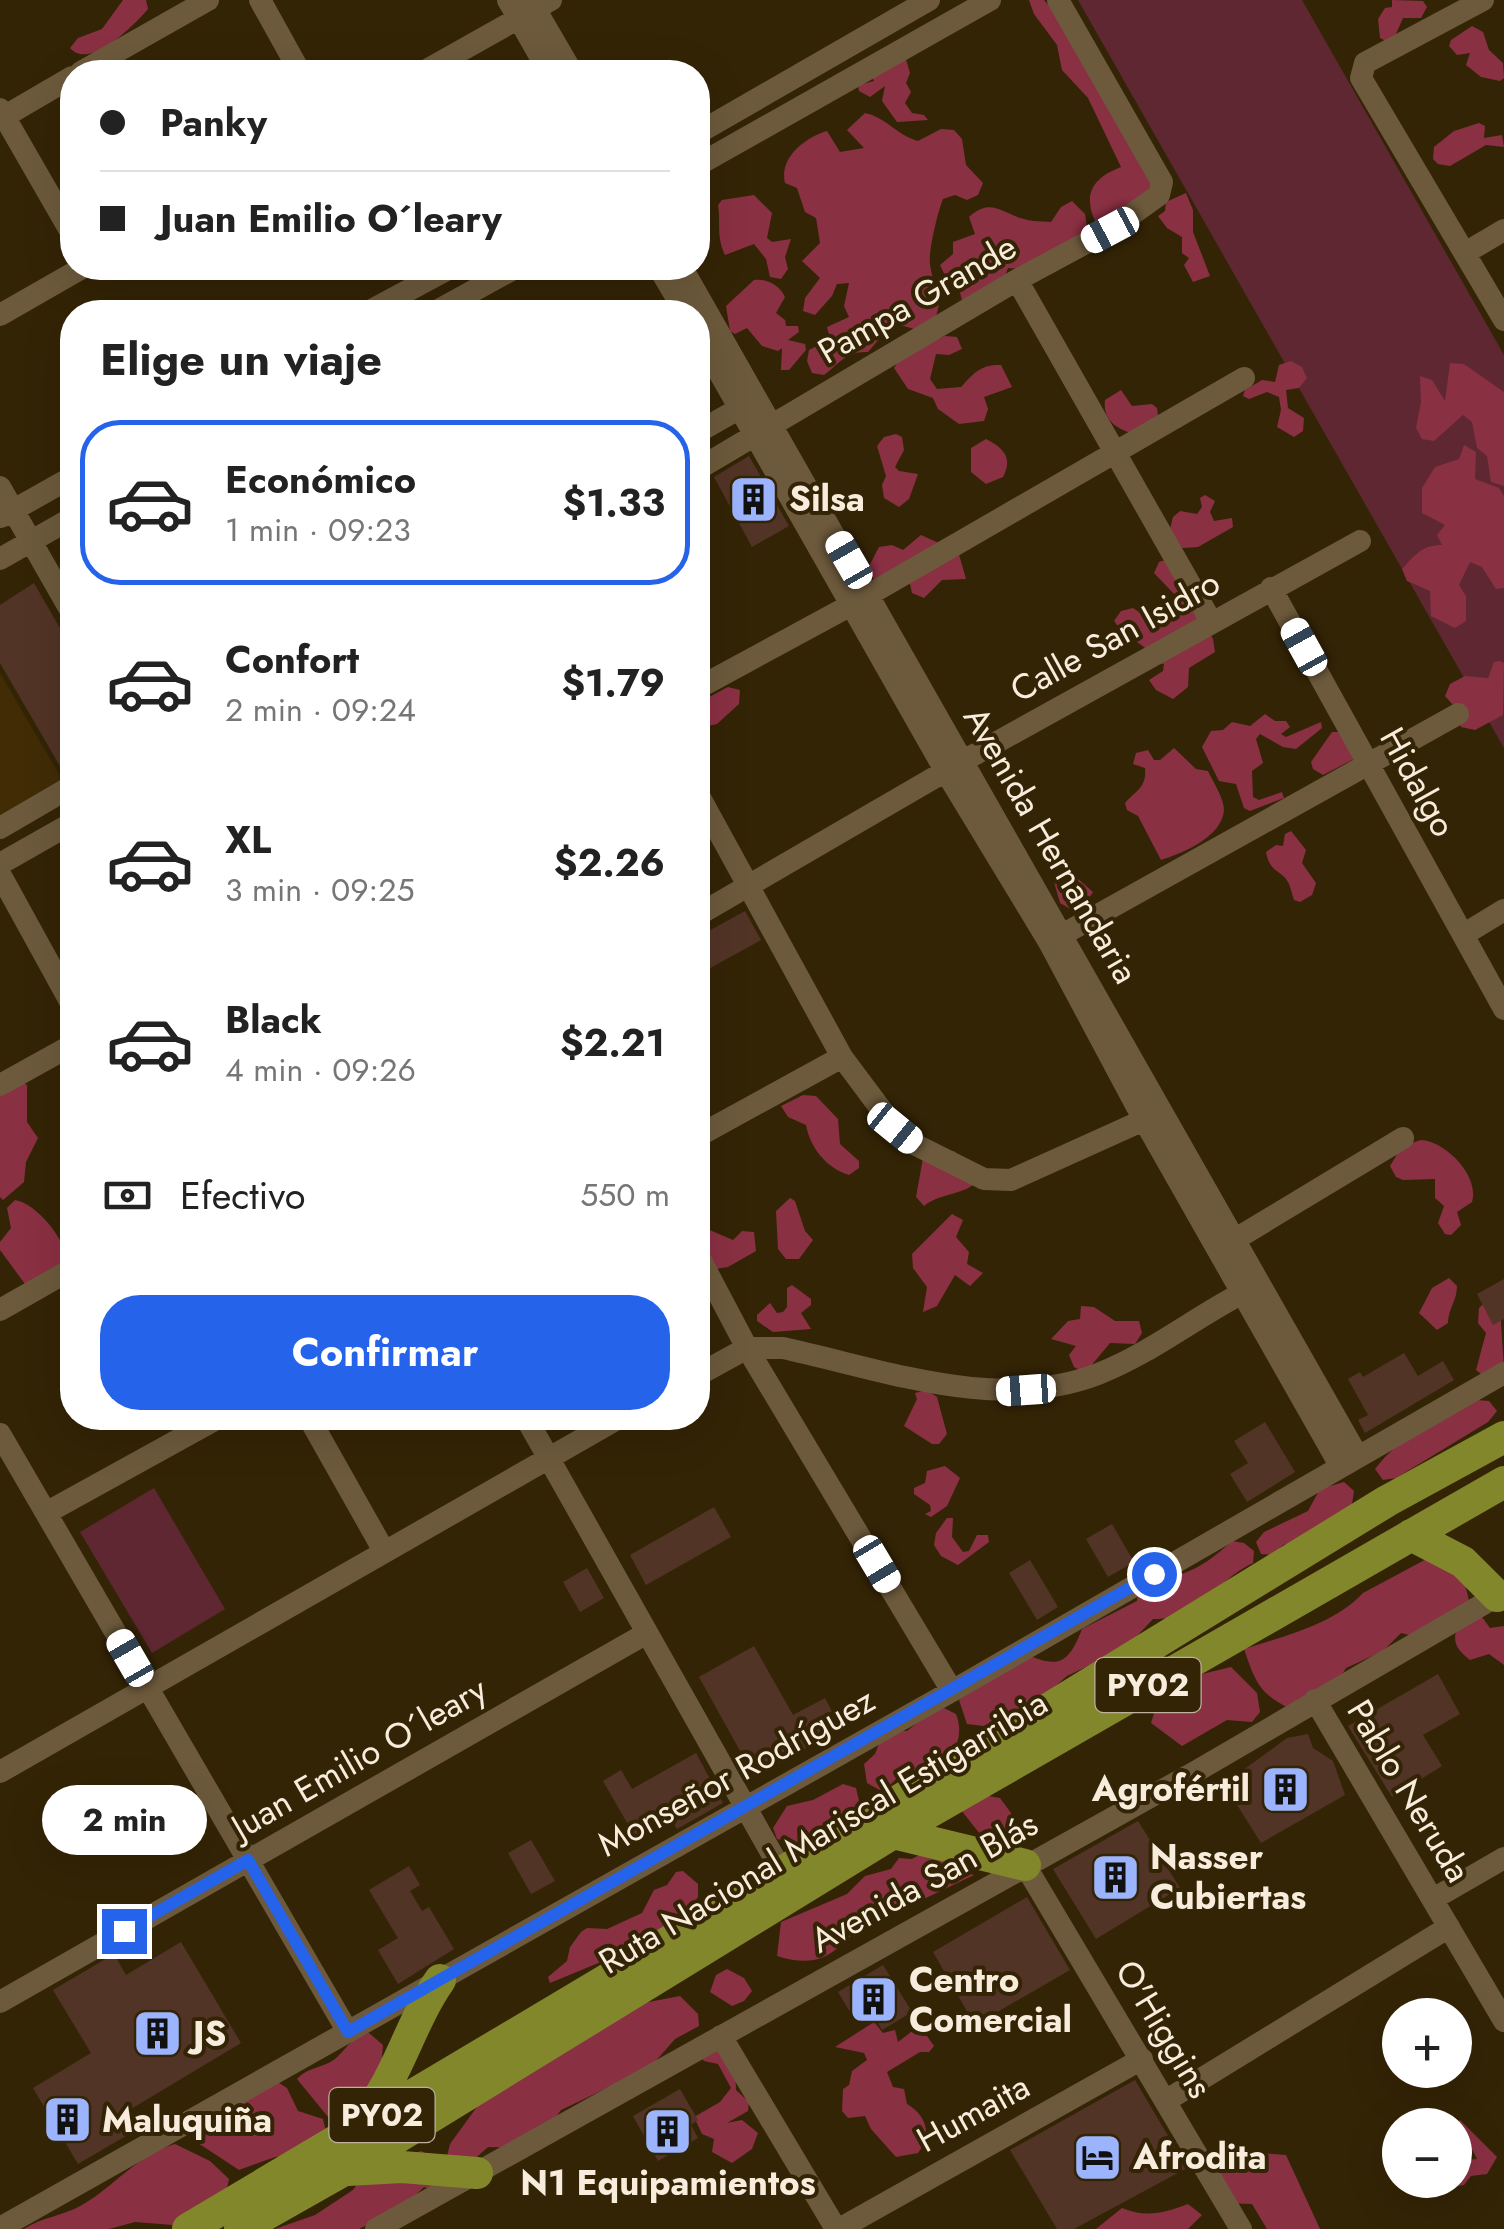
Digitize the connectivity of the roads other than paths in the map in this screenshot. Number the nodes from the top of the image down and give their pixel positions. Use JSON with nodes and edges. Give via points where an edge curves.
{"nodes":[{"id":1,"x":208,"y":0,"type":"edge"},
{"id":2,"x":260,"y":0,"type":"edge"},
{"id":3,"x":929,"y":0,"type":"edge"},
{"id":4,"x":990,"y":0,"type":"edge"},
{"id":5,"x":1058,"y":0,"type":"edge"},
{"id":6,"x":1483,"y":0,"type":"edge"},
{"id":7,"x":528,"y":6,"type":"edge"},
{"id":8,"x":102,"y":60,"type":"edge"},
{"id":9,"x":293,"y":60,"type":"edge"},
{"id":10,"x":442,"y":60,"type":"edge"},
{"id":11,"x":544,"y":60,"type":"edge"},
{"id":12,"x":564,"y":60,"type":"edge"},
{"id":13,"x":60,"y":84,"type":"edge"},
{"id":14,"x":1,"y":115,"type":"edge"},
{"id":15,"x":710,"y":126,"type":"edge"},
{"id":16,"x":710,"y":157,"type":"edge"},
{"id":17,"x":60,"y":214,"type":"edge"},
{"id":18,"x":1504,"y":230,"type":"edge"},
{"id":19,"x":1465,"y":253,"type":"junction"},
{"id":20,"x":61,"y":280,"type":"edge"},
{"id":21,"x":407,"y":280,"type":"edge"},
{"id":22,"x":493,"y":280,"type":"edge"},
{"id":23,"x":1017,"y":280,"type":"junction"},
{"id":24,"x":383,"y":300,"type":"edge"},
{"id":25,"x":456,"y":300,"type":"edge"},
{"id":26,"x":0,"y":315,"type":"edge"},
{"id":27,"x":1504,"y":320,"type":"edge"},
{"id":28,"x":710,"y":326,"type":"edge"},
{"id":29,"x":710,"y":352,"type":"edge"},
{"id":30,"x":1244,"y":378,"type":"dead end"},
{"id":31,"x":748,"y":404,"type":"junction"},
{"id":32,"x":710,"y":425,"type":"edge"},
{"id":33,"x":763,"y":431,"type":"junction"},
{"id":34,"x":1115,"y":452,"type":"junction"},
{"id":35,"x":710,"y":462,"type":"edge"},
{"id":36,"x":60,"y":484,"type":"edge"},
{"id":37,"x":0,"y":487,"type":"edge"},
{"id":38,"x":6,"y":514,"type":"edge"},
{"id":39,"x":60,"y":525,"type":"edge"},
{"id":40,"x":32,"y":541,"type":"junction"},
{"id":41,"x":1360,"y":541,"type":"dead end"},
{"id":42,"x":0,"y":559,"type":"edge"},
{"id":43,"x":1272,"y":588,"type":"junction"},
{"id":44,"x":60,"y":591,"type":"edge"},
{"id":45,"x":859,"y":600,"type":"junction"},
{"id":46,"x":1212,"y":623,"type":"junction"},
{"id":47,"x":710,"y":681,"type":"edge"},
{"id":48,"x":1458,"y":714,"type":"dead end"},
{"id":49,"x":1369,"y":764,"type":"junction"},
{"id":50,"x":954,"y":767,"type":"junction"},
{"id":51,"x":60,"y":793,"type":"edge"},
{"id":52,"x":710,"y":816,"type":"edge"},
{"id":53,"x":0,"y":828,"type":"edge"},
{"id":54,"x":60,"y":830,"type":"edge"},
{"id":55,"x":0,"y":864,"type":"edge"},
{"id":56,"x":0,"y":874,"type":"edge"},
{"id":57,"x":748,"y":886,"type":"junction"},
{"id":58,"x":710,"y":907,"type":"edge"},
{"id":59,"x":1504,"y":910,"type":"edge"},
{"id":60,"x":1463,"y":935,"type":"junction"},
{"id":61,"x":1056,"y":938,"type":"junction"},
{"id":62,"x":60,"y":982,"type":"edge"},
{"id":63,"x":1504,"y":1009,"type":"edge"},
{"id":64,"x":60,"y":1051,"type":"edge"},
{"id":65,"x":842,"y":1056,"type":"junction"},
{"id":66,"x":0,"y":1086,"type":"edge"},
{"id":67,"x":1153,"y":1116,"type":"junction"},
{"id":68,"x":710,"y":1129,"type":"edge"},
{"id":69,"x":1403,"y":1138,"type":"dead end"},
{"id":70,"x":1234,"y":1240,"type":"junction"},
{"id":71,"x":60,"y":1276,"type":"edge"},
{"id":72,"x":710,"y":1278,"type":"edge"},
{"id":73,"x":1250,"y":1288,"type":"junction"},
{"id":74,"x":0,"y":1310,"type":"edge"},
{"id":75,"x":747,"y":1348,"type":"junction"},
{"id":76,"x":710,"y":1368,"type":"edge"},
{"id":77,"x":1504,"y":1373,"type":"edge"},
{"id":78,"x":196,"y":1430,"type":"edge"},
{"id":79,"x":316,"y":1430,"type":"edge"},
{"id":80,"x":533,"y":1430,"type":"edge"},
{"id":81,"x":597,"y":1430,"type":"edge"},
{"id":82,"x":0,"y":1434,"type":"edge"},
{"id":83,"x":1504,"y":1438,"type":"edge"},
{"id":84,"x":548,"y":1456,"type":"junction"},
{"id":85,"x":1349,"y":1462,"type":"junction"},
{"id":86,"x":1504,"y":1482,"type":"edge"},
{"id":87,"x":46,"y":1513,"type":"junction"},
{"id":88,"x":1411,"y":1536,"type":"junction"},
{"id":89,"x":384,"y":1551,"type":"junction"},
{"id":90,"x":1502,"y":1599,"type":"edge"},
{"id":91,"x":648,"y":1633,"type":"junction"},
{"id":92,"x":148,"y":1687,"type":"junction"},
{"id":93,"x":952,"y":1690,"type":"junction"},
{"id":94,"x":1315,"y":1700,"type":"junction"},
{"id":95,"x":0,"y":1772,"type":"edge"},
{"id":96,"x":745,"y":1807,"type":"junction"},
{"id":97,"x":893,"y":1833,"type":"junction"},
{"id":98,"x":1504,"y":1858,"type":"edge"},
{"id":99,"x":248,"y":1860,"type":"junction"},
{"id":100,"x":1026,"y":1866,"type":"junction"},
{"id":101,"x":781,"y":1870,"type":"junction"},
{"id":102,"x":1433,"y":1899,"type":"junction"},
{"id":103,"x":1449,"y":1927,"type":"junction"},
{"id":104,"x":440,"y":1980,"type":"junction"},
{"id":105,"x":0,"y":2002,"type":"edge"},
{"id":106,"x":1504,"y":2021,"type":"edge"},
{"id":107,"x":348,"y":2032,"type":"junction"},
{"id":108,"x":721,"y":2036,"type":"junction"},
{"id":109,"x":1142,"y":2058,"type":"junction"},
{"id":110,"x":1167,"y":2100,"type":"junction"},
{"id":111,"x":347,"y":2136,"type":"junction"},
{"id":112,"x":344,"y":2170,"type":"junction"},
{"id":113,"x":477,"y":2173,"type":"junction"},
{"id":114,"x":417,"y":2219,"type":"edge"},
{"id":115,"x":0,"y":2228,"type":"edge"},
{"id":116,"x":188,"y":2229,"type":"edge"},
{"id":117,"x":240,"y":2229,"type":"edge"},
{"id":118,"x":376,"y":2229,"type":"edge"},
{"id":119,"x":838,"y":2229,"type":"edge"},
{"id":120,"x":1241,"y":2229,"type":"edge"}],
"edges":[{"from":1,"to":8,"type":"street"},
{"from":2,"to":9,"type":"street"},
{"from":3,"to":15,"type":"street"},
{"from":4,"to":16,"type":"street"},
{"from":5,"to":23,"type":"street","name":"Pampa Grande","via":[[1162,182],[1159,195],[1126,220]]},
{"from":6,"to":19,"type":"street","via":[[1361,70]]},
{"from":7,"to":10,"type":"street"},
{"from":7,"to":11,"type":"street"},
{"from":7,"to":12,"type":"street"},
{"from":13,"to":14,"type":"street"},
{"from":14,"to":17,"type":"street"},
{"from":18,"to":19,"type":"street"},
{"from":19,"to":27,"type":"street"},
{"from":20,"to":26,"type":"street"},
{"from":21,"to":24,"type":"street"},
{"from":22,"to":25,"type":"street"},
{"from":23,"to":33,"type":"street","name":"Pampa Grande"},
{"from":23,"to":34,"type":"street"},
{"from":28,"to":31,"type":"street","name":"Avenida Hernandaria"},
{"from":29,"to":31,"type":"street","name":"Avenida Hernandaria"},
{"from":30,"to":34,"type":"street"},
{"from":31,"to":32,"type":"street"},
{"from":31,"to":33,"type":"street","name":"Avenida Hernandaria"},
{"from":33,"to":35,"type":"street","name":"Pampa Grande"},
{"from":33,"to":45,"type":"street","name":"Avenida Hernandaria"},
{"from":34,"to":45,"type":"street"},
{"from":34,"to":46,"type":"street"},
{"from":36,"to":38,"type":"street"},
{"from":37,"to":38,"type":"street"},
{"from":38,"to":40,"type":"street"},
{"from":39,"to":40,"type":"street"},
{"from":40,"to":42,"type":"street"},
{"from":40,"to":44,"type":"street"},
{"from":41,"to":43,"type":"street","name":"Calle San Isidro"},
{"from":43,"to":46,"type":"street","name":"Calle San Isidro"},
{"from":43,"to":49,"type":"street","name":"Hidalgo"},
{"from":45,"to":47,"type":"street"},
{"from":45,"to":50,"type":"street","name":"Avenida Hernandaria"},
{"from":46,"to":50,"type":"street","name":"Calle San Isidro"},
{"from":48,"to":49,"type":"street"},
{"from":49,"to":60,"type":"street","name":"Hidalgo"},
{"from":49,"to":61,"type":"street"},
{"from":50,"to":57,"type":"street","name":"Calle San Isidro"},
{"from":50,"to":61,"type":"street","name":"Avenida Hernandaria"},
{"from":51,"to":53,"type":"street"},
{"from":52,"to":57,"type":"street"},
{"from":54,"to":55,"type":"street"},
{"from":56,"to":62,"type":"street"},
{"from":57,"to":58,"type":"street","name":"Calle San Isidro"},
{"from":57,"to":65,"type":"street"},
{"from":59,"to":60,"type":"street"},
{"from":60,"to":63,"type":"street","name":"Hidalgo"},
{"from":61,"to":67,"type":"street","name":"Avenida Hernandaria"},
{"from":64,"to":66,"type":"street"},
{"from":65,"to":67,"type":"street","via":[[895,1128],[951,1166],[984,1179],[1011,1180]]},
{"from":65,"to":68,"type":"street"},
{"from":67,"to":70,"type":"street","name":"Avenida Hernandaria"},
{"from":67,"to":73,"type":"street","name":"Avenida Hernandaria"},
{"from":69,"to":70,"type":"street"},
{"from":70,"to":73,"type":"street","name":"Avenida Hernandaria"},
{"from":71,"to":74,"type":"street"},
{"from":72,"to":75,"type":"street"},
{"from":73,"to":75,"type":"street","via":[[1153,1348],[1054,1388],[998,1392],[783,1348]]},
{"from":73,"to":85,"type":"street","name":"Avenida Hernandaria"},
{"from":75,"to":76,"type":"street"},
{"from":75,"to":93,"type":"street"},
{"from":77,"to":85,"type":"street","name":"Monseñor Rodríguez"},
{"from":78,"to":87,"type":"street"},
{"from":79,"to":89,"type":"street"},
{"from":80,"to":84,"type":"street"},
{"from":81,"to":84,"type":"street"},
{"from":82,"to":87,"type":"street"},
{"from":83,"to":101,"type":"highway","name":"Ruta Nacional Mariscal Estigarribia","number":"PY02","via":[[1400,1493]]},
{"from":84,"to":89,"type":"street"},
{"from":84,"to":91,"type":"street"},
{"from":85,"to":93,"type":"street","name":"Monseñor Rodríguez"},
{"from":86,"to":88,"type":"highway","name":"Ruta Nacional Mariscal Estigarribia","number":"PY02"},
{"from":87,"to":92,"type":"street"},
{"from":88,"to":90,"type":"highway","via":[[1463,1562]]},
{"from":88,"to":97,"type":"highway","name":"Ruta Nacional Mariscal Estigarribia","number":"PY02"},
{"from":89,"to":92,"type":"street"},
{"from":90,"to":94,"type":"street","name":"Avenida San Blás"},
{"from":91,"to":96,"type":"street"},
{"from":91,"to":99,"type":"street","name":"Juan Emilio O´leary"},
{"from":92,"to":95,"type":"street"},
{"from":92,"to":99,"type":"street"},
{"from":93,"to":96,"type":"street","name":"Monseñor Rodríguez"},
{"from":94,"to":100,"type":"street","name":"Avenida San Blás"},
{"from":94,"to":102,"type":"street","name":"Pablo Neruda"},
{"from":96,"to":101,"type":"street"},
{"from":96,"to":104,"type":"street","name":"Monseñor Rodríguez"},
{"from":97,"to":100,"type":"highway"},
{"from":97,"to":112,"type":"highway","name":"Ruta Nacional Mariscal Estigarribia","number":"PY02"},
{"from":98,"to":102,"type":"street"},
{"from":99,"to":105,"type":"street","name":"Juan Emilio O´leary"},
{"from":99,"to":107,"type":"street"},
{"from":100,"to":108,"type":"street","name":"Avenida San Blás"},
{"from":100,"to":109,"type":"street","name":"O'Higgins"},
{"from":101,"to":111,"type":"highway","name":"Ruta Nacional Mariscal Estigarribia","number":"PY02"},
{"from":102,"to":103,"type":"street","name":"Pablo Neruda"},
{"from":103,"to":106,"type":"street","name":"Pablo Neruda"},
{"from":103,"to":110,"type":"street"},
{"from":104,"to":107,"type":"street","name":"Monseñor Rodríguez"},
{"from":104,"to":111,"type":"highway","via":[[385,2089]]},
{"from":107,"to":115,"type":"street","name":"Monseñor Rodríguez"},
{"from":108,"to":113,"type":"street","name":"Avenida San Blás"},
{"from":108,"to":119,"type":"street"},
{"from":109,"to":110,"type":"street","name":"O'Higgins"},
{"from":109,"to":119,"type":"street","name":"Humaita"},
{"from":110,"to":120,"type":"street","name":"O'Higgins"},
{"from":111,"to":116,"type":"highway","name":"Ruta Nacional Mariscal Estigarribia","number":"PY02"},
{"from":112,"to":113,"type":"highway"},
{"from":112,"to":117,"type":"highway","name":"Ruta Nacional Mariscal Estigarribia","number":"PY02"},
{"from":113,"to":114,"type":"street","name":"Avenida San Blás"},
{"from":114,"to":118,"type":"street","name":"Avenida San Blás"}]}
